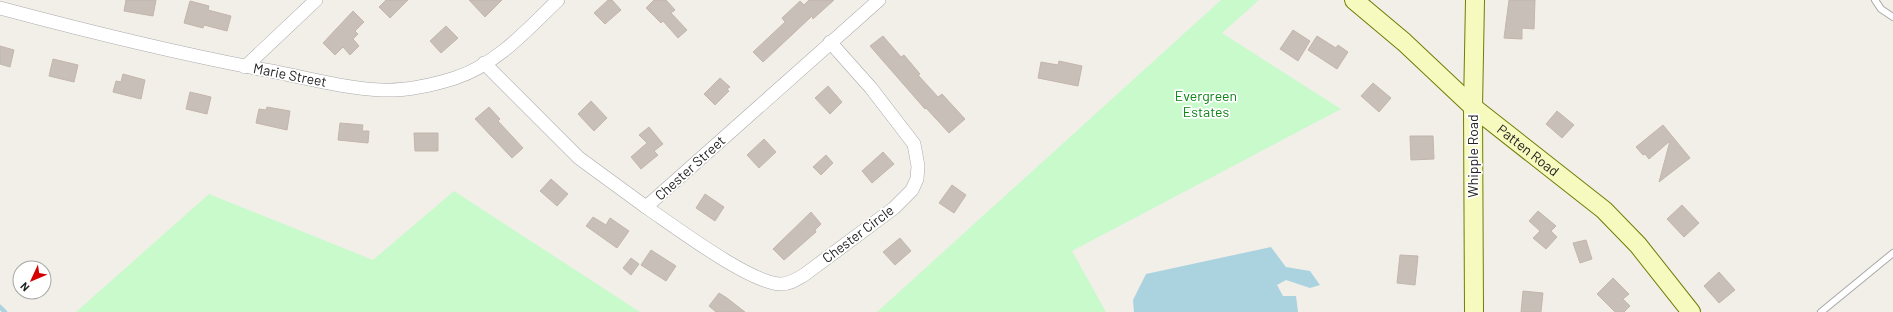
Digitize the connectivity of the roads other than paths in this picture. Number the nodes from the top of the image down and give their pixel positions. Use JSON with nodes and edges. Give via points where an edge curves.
{"nodes":[{"id":1,"x":316,"y":0,"type":"edge"},
{"id":2,"x":558,"y":0,"type":"edge"},
{"id":3,"x":879,"y":0,"type":"edge"},
{"id":4,"x":1354,"y":0,"type":"edge"},
{"id":5,"x":1475,"y":0,"type":"edge"},
{"id":6,"x":1875,"y":0,"type":"edge"},
{"id":7,"x":0,"y":8,"type":"edge"},
{"id":8,"x":1893,"y":17,"type":"edge"},
{"id":9,"x":830,"y":42,"type":"junction"},
{"id":10,"x":484,"y":63,"type":"junction"},
{"id":11,"x":245,"y":67,"type":"junction"},
{"id":12,"x":1473,"y":107,"type":"junction"},
{"id":13,"x":646,"y":207,"type":"junction"},
{"id":14,"x":1893,"y":254,"type":"edge"},
{"id":15,"x":1474,"y":312,"type":"edge"},
{"id":16,"x":1691,"y":312,"type":"edge"},
{"id":17,"x":1820,"y":312,"type":"edge"}],
"edges":[{"from":1,"to":11,"type":"street"},
{"from":2,"to":10,"type":"street","name":"Marie Street","via":[[508,47]]},
{"from":3,"to":9,"type":"street","name":"Chester Street"},
{"from":4,"to":12,"type":"street","name":"Patten Road","via":[[1404,42]]},
{"from":5,"to":12,"type":"street","name":"Whipple Road"},
{"from":6,"to":8,"type":"lane","via":[[1881,9]]},
{"from":7,"to":11,"type":"street","name":"Marie Street","via":[[90,32]]},
{"from":9,"to":13,"type":"street","name":"Chester Street"},
{"from":9,"to":13,"type":"street","name":"Chester Circle","via":[[871,88],[914,144],[918,166],[917,179],[912,190],[894,208],[804,275],[791,282],[779,284],[749,274]]},
{"from":10,"to":11,"type":"street","name":"Marie Street","via":[[455,78],[414,87],[382,90],[352,87]]},
{"from":10,"to":13,"type":"street","name":"Chester Street","via":[[579,158]]},
{"from":12,"to":15,"type":"street","name":"Whipple Road"},
{"from":12,"to":16,"type":"street","name":"Patten Road","via":[[1615,220]]},
{"from":14,"to":17,"type":"lane"}]}
